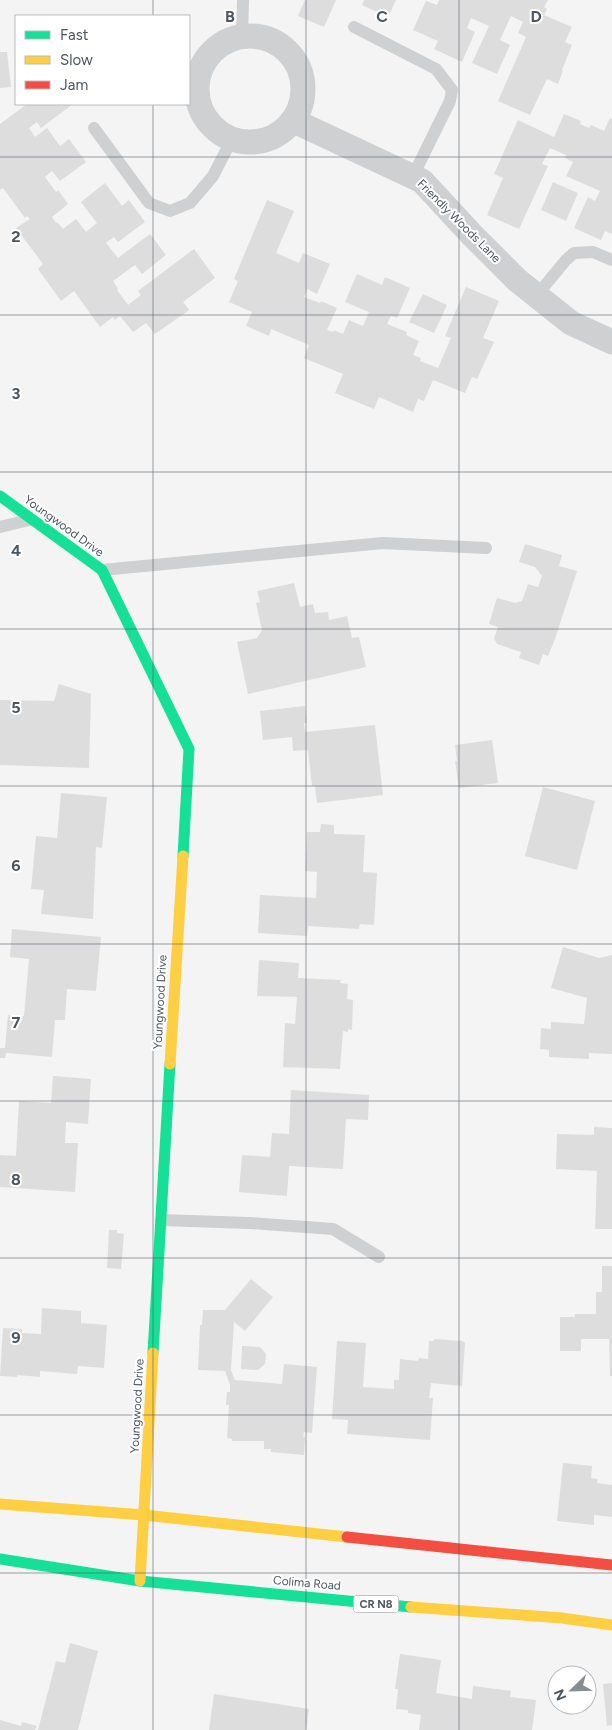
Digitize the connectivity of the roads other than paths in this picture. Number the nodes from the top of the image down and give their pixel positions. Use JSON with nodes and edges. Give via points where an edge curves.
{"nodes":[{"id":1,"x":243,"y":0,"type":"edge"},
{"id":2,"x":354,"y":27,"type":"dead end"},
{"id":3,"x":242,"y":36,"type":"junction"},
{"id":4,"x":294,"y":121,"type":"junction"},
{"id":5,"x":94,"y":128,"type":"dead end"},
{"id":6,"x":232,"y":139,"type":"junction"},
{"id":7,"x":413,"y":176,"type":"junction"},
{"id":8,"x":612,"y":260,"type":"edge"},
{"id":9,"x":536,"y":295,"type":"junction"},
{"id":10,"x":612,"y":342,"type":"edge"},
{"id":11,"x":0,"y":496,"type":"edge"},
{"id":12,"x":32,"y":519,"type":"junction"},
{"id":13,"x":0,"y":527,"type":"edge"},
{"id":14,"x":486,"y":548,"type":"dead end"},
{"id":15,"x":102,"y":570,"type":"junction"},
{"id":16,"x":161,"y":1220,"type":"junction"},
{"id":17,"x":378,"y":1257,"type":"dead end"},
{"id":18,"x":0,"y":1504,"type":"edge"},
{"id":19,"x":144,"y":1515,"type":"junction"},
{"id":20,"x":0,"y":1560,"type":"edge"},
{"id":21,"x":612,"y":1565,"type":"edge"},
{"id":22,"x":140,"y":1581,"type":"junction"},
{"id":23,"x":612,"y":1625,"type":"edge"}],
"edges":[{"from":1,"to":3,"type":"lane"},
{"from":2,"to":7,"type":"lane","via":[[436,68],[452,90],[450,101]]},
{"from":3,"to":4,"type":"street","via":[[260,36],[276,42],[291,54],[300,69],[304,87],[302,105]]},
{"from":3,"to":6,"type":"street","via":[[226,41],[212,52],[202,66],[197,82],[198,100],[205,117],[216,130]]},
{"from":4,"to":6,"type":"street","via":[[281,133],[266,140],[249,143]]},
{"from":4,"to":7,"type":"street","name":"Friendly Woods Lane"},
{"from":5,"to":6,"type":"lane","via":[[149,202],[170,211],[190,203],[213,176]]},
{"from":7,"to":9,"type":"street","name":"Friendly Woods Lane","via":[[422,181],[472,235]]},
{"from":8,"to":9,"type":"lane","via":[[593,252],[574,253]]},
{"from":9,"to":10,"type":"street","name":"Friendly Woods Lane","via":[[571,322]]},
{"from":11,"to":12,"type":"main road","name":"Youngwood Drive"},
{"from":12,"to":13,"type":"lane"},
{"from":12,"to":15,"type":"main road","name":"Youngwood Drive"},
{"from":14,"to":15,"type":"lane","via":[[383,543]]},
{"from":15,"to":16,"type":"main road","name":"Youngwood Drive","via":[[189,750]]},
{"from":16,"to":17,"type":"lane","via":[[333,1229]]},
{"from":16,"to":19,"type":"main road","name":"Youngwood Drive"},
{"from":18,"to":19,"type":"main road"},
{"from":19,"to":21,"type":"main road"},
{"from":19,"to":22,"type":"main road","name":"Youngwood Drive"},
{"from":20,"to":22,"type":"main road","name":"Colima Road","number":"CR N8"},
{"from":22,"to":23,"type":"main road","name":"Colima Road","number":"CR N8"}]}
